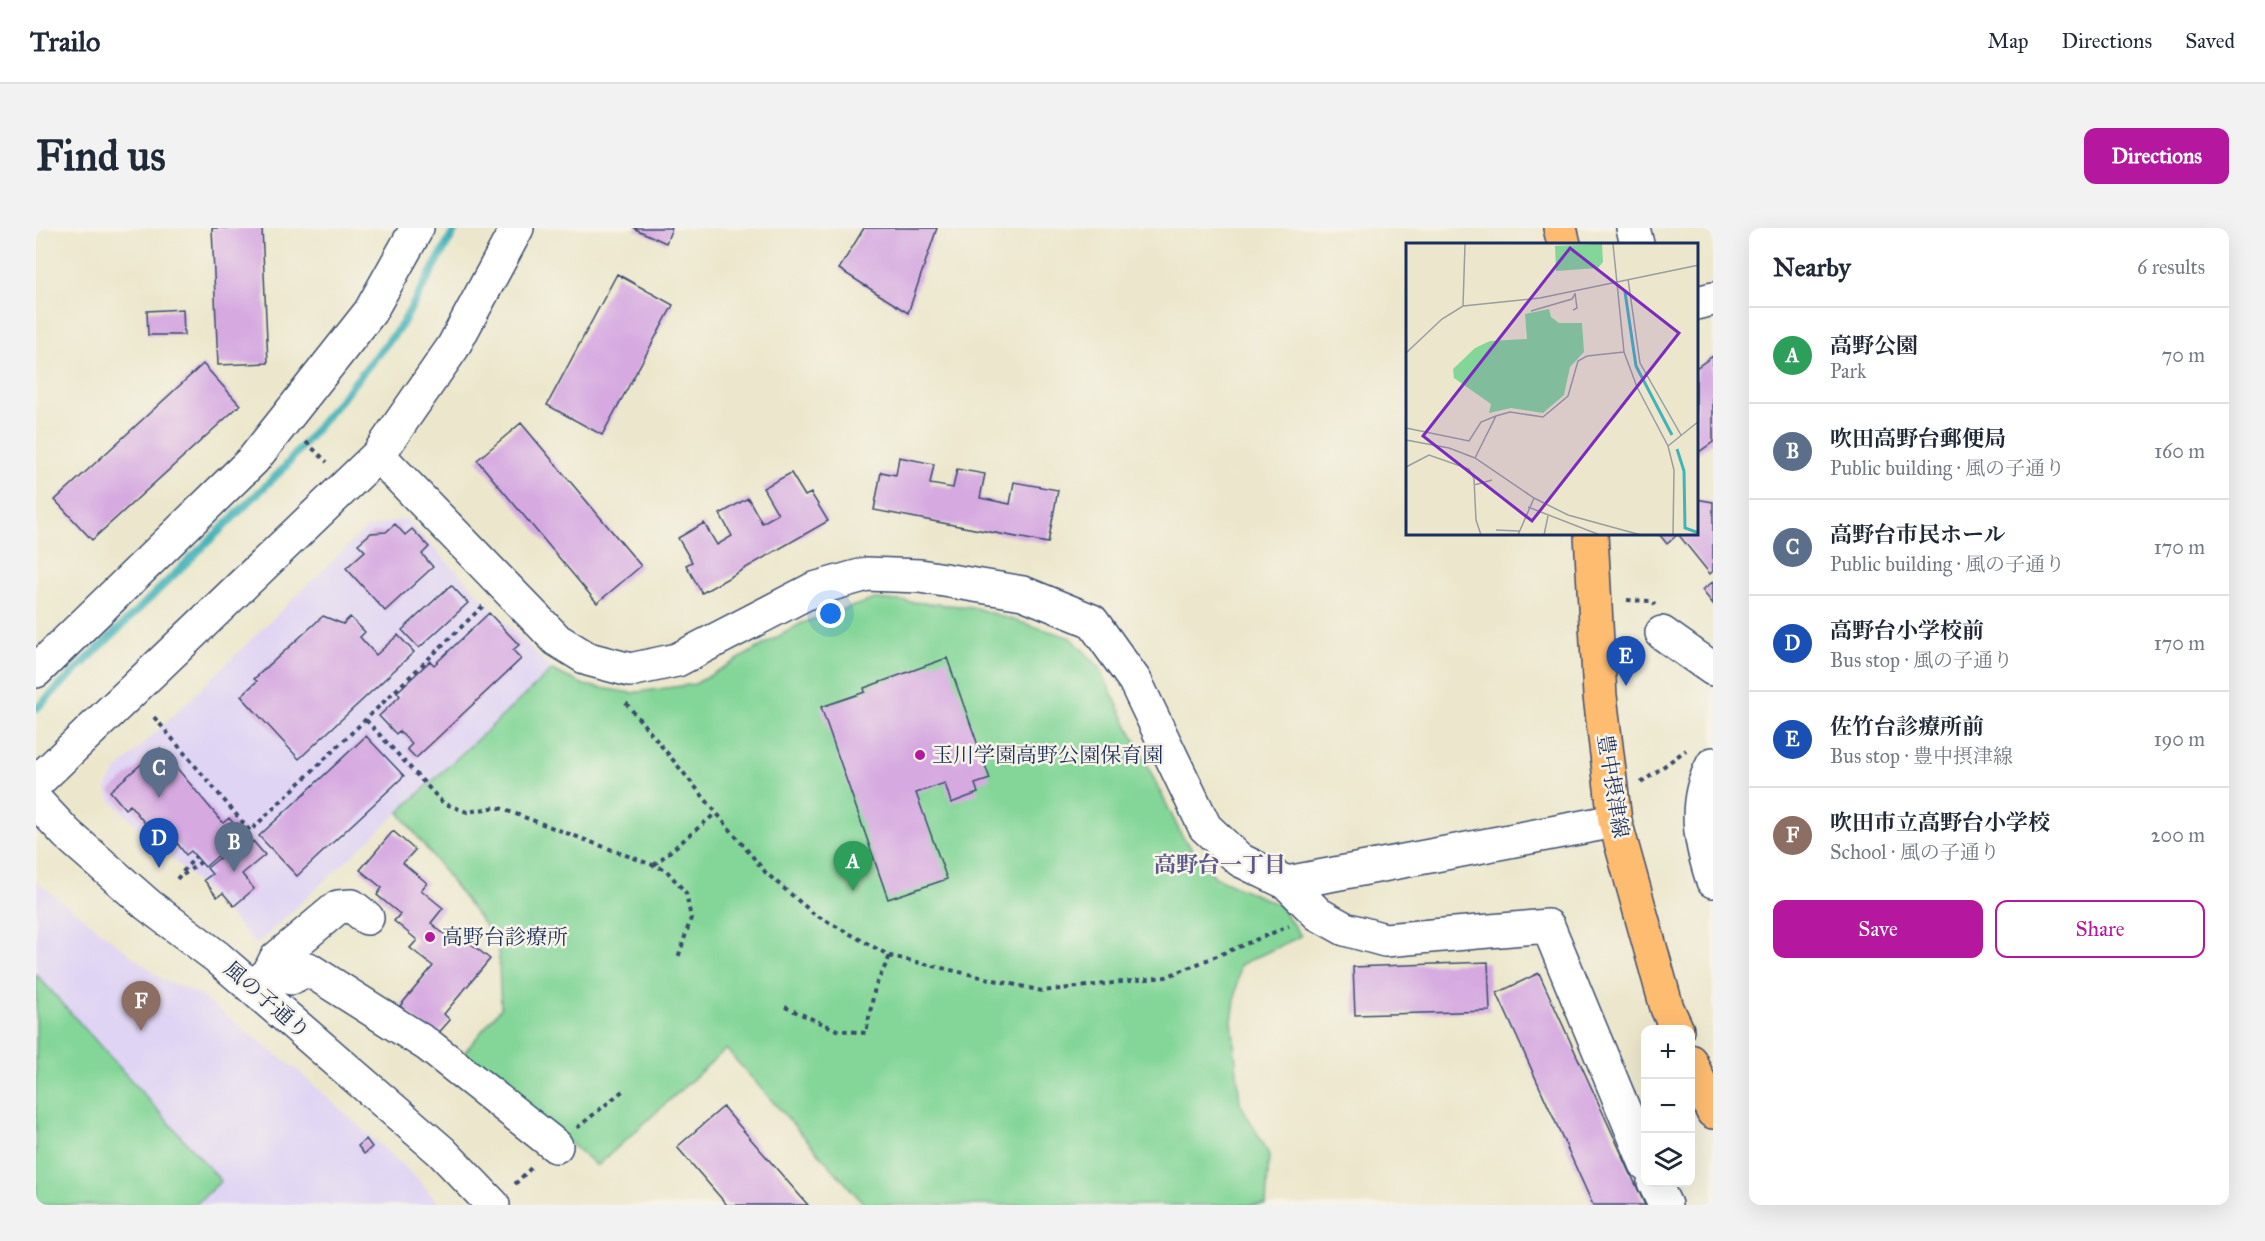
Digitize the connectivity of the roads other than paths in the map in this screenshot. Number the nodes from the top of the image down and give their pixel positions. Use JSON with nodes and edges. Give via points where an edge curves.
{"nodes":[{"id":1,"x":417,"y":228,"type":"edge"},
{"id":2,"x":517,"y":228,"type":"edge"},
{"id":3,"x":1560,"y":228,"type":"edge"},
{"id":4,"x":1633,"y":228,"type":"edge"},
{"id":5,"x":1564,"y":243,"type":"edge"},
{"id":6,"x":1638,"y":243,"type":"edge"},
{"id":7,"x":1713,"y":299,"type":"edge"},
{"id":8,"x":1698,"y":303,"type":"edge"},
{"id":9,"x":378,"y":455,"type":"junction"},
{"id":10,"x":1591,"y":536,"type":"edge"},
{"id":11,"x":1662,"y":633,"type":"dead end"},
{"id":12,"x":1713,"y":669,"type":"edge"},
{"id":13,"x":36,"y":671,"type":"edge"},
{"id":14,"x":1701,"y":756,"type":"edge"},
{"id":15,"x":36,"y":783,"type":"edge"},
{"id":16,"x":36,"y":801,"type":"edge"},
{"id":17,"x":1615,"y":820,"type":"junction"},
{"id":18,"x":1713,"y":881,"type":"edge"},
{"id":19,"x":1287,"y":883,"type":"junction"},
{"id":20,"x":367,"y":918,"type":"dead end"},
{"id":21,"x":260,"y":980,"type":"junction"},
{"id":22,"x":1675,"y":1025,"type":"edge"},
{"id":23,"x":1695,"y":1072,"type":"edge"},
{"id":24,"x":1713,"y":1112,"type":"edge"},
{"id":25,"x":556,"y":1146,"type":"road end"},
{"id":26,"x":1641,"y":1152,"type":"edge"},
{"id":27,"x":1656,"y":1187,"type":"edge"},
{"id":28,"x":501,"y":1197,"type":"edge"},
{"id":29,"x":1665,"y":1205,"type":"edge"}],
"edges":[{"from":1,"to":13,"type":"street","via":[[370,312],[253,460]]},
{"from":2,"to":9,"type":"street","via":[[453,347]]},
{"from":3,"to":5,"type":"main road"},
{"from":4,"to":6,"type":"street"},
{"from":7,"to":8,"type":"street"},
{"from":9,"to":15,"type":"street"},
{"from":9,"to":19,"type":"street","via":[[557,640],[588,659],[630,669],[677,660],[814,589],[867,574],[920,576],[1023,593],[1092,621],[1135,681],[1205,826],[1240,860]]},
{"from":10,"to":17,"type":"main road","name":"豊中摂津線","via":[[1600,696]]},
{"from":11,"to":12,"type":"street"},
{"from":14,"to":18,"type":"street","via":[[1701,846]]},
{"from":16,"to":21,"type":"street","name":"風の子通り","via":[[67,834],[148,905]]},
{"from":17,"to":19,"type":"street"},
{"from":17,"to":22,"type":"main road","name":"豊中摂津線"},
{"from":19,"to":26,"type":"street","via":[[1318,914],[1345,929],[1385,940],[1548,926]]},
{"from":20,"to":21,"type":"street","via":[[352,906],[338,907],[276,959]]},
{"from":21,"to":25,"type":"street","via":[[291,978],[308,969],[428,1045]]},
{"from":21,"to":28,"type":"street","name":"風の子通り","via":[[441,1151]]},
{"from":23,"to":24,"type":"main road"},
{"from":27,"to":29,"type":"street"}]}
